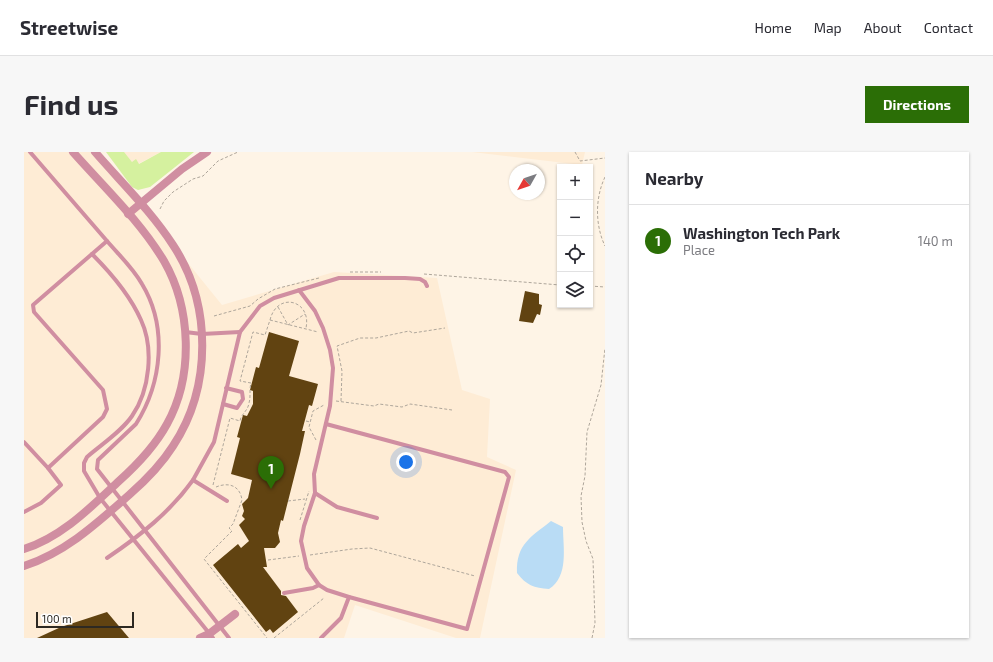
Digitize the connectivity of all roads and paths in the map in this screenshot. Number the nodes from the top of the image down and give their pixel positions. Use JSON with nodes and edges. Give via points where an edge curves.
{"nodes":[{"id":1,"x":30,"y":152,"type":"edge"},
{"id":2,"x":73,"y":152,"type":"edge"},
{"id":3,"x":95,"y":152,"type":"edge"},
{"id":4,"x":207,"y":152,"type":"edge"},
{"id":5,"x":238,"y":152,"type":"edge"},
{"id":6,"x":575,"y":152,"type":"edge"},
{"id":7,"x":605,"y":158,"type":"edge"},
{"id":8,"x":605,"y":177,"type":"edge"},
{"id":9,"x":140,"y":204,"type":"junction"},
{"id":10,"x":160,"y":209,"type":"dead end"},
{"id":11,"x":128,"y":214,"type":"junction"},
{"id":12,"x":107,"y":241,"type":"junction"},
{"id":13,"x":605,"y":246,"type":"edge"},
{"id":14,"x":92,"y":254,"type":"junction"},
{"id":15,"x":427,"y":286,"type":"dead end"},
{"id":16,"x":593,"y":286,"type":"edge"},
{"id":17,"x":605,"y":287,"type":"edge"},
{"id":18,"x":299,"y":290,"type":"junction"},
{"id":19,"x":277,"y":306,"type":"junction"},
{"id":20,"x":306,"y":313,"type":"junction"},
{"id":21,"x":270,"y":320,"type":"junction"},
{"id":22,"x":288,"y":325,"type":"junction"},
{"id":23,"x":445,"y":328,"type":"dead end"},
{"id":24,"x":306,"y":329,"type":"junction"},
{"id":25,"x":186,"y":332,"type":"junction"},
{"id":26,"x":240,"y":332,"type":"junction"},
{"id":27,"x":321,"y":333,"type":"dead end"},
{"id":28,"x":202,"y":334,"type":"junction"},
{"id":29,"x":147,"y":342,"type":"junction"},
{"id":30,"x":158,"y":342,"type":"junction"},
{"id":31,"x":605,"y":348,"type":"edge"},
{"id":32,"x":226,"y":388,"type":"junction"},
{"id":33,"x":331,"y":400,"type":"junction"},
{"id":34,"x":341,"y":401,"type":"junction"},
{"id":35,"x":223,"y":404,"type":"junction"},
{"id":36,"x":452,"y":410,"type":"dead end"},
{"id":37,"x":306,"y":421,"type":"dead end"},
{"id":38,"x":310,"y":422,"type":"dead end"},
{"id":39,"x":326,"y":424,"type":"junction"},
{"id":40,"x":24,"y":442,"type":"edge"},
{"id":41,"x":48,"y":468,"type":"junction"},
{"id":42,"x":193,"y":480,"type":"junction"},
{"id":43,"x":111,"y":488,"type":"junction"},
{"id":44,"x":315,"y":493,"type":"junction"},
{"id":45,"x":100,"y":498,"type":"junction"},
{"id":46,"x":305,"y":498,"type":"dead end"},
{"id":47,"x":122,"y":501,"type":"junction"},
{"id":48,"x":226,"y":501,"type":"dead end"},
{"id":49,"x":288,"y":501,"type":"dead end"},
{"id":50,"x":111,"y":511,"type":"junction"},
{"id":51,"x":24,"y":512,"type":"edge"},
{"id":52,"x":378,"y":518,"type":"dead end"},
{"id":53,"x":145,"y":531,"type":"junction"},
{"id":54,"x":134,"y":540,"type":"junction"},
{"id":55,"x":24,"y":549,"type":"edge"},
{"id":56,"x":304,"y":555,"type":"junction"},
{"id":57,"x":108,"y":558,"type":"dead end"},
{"id":58,"x":268,"y":560,"type":"dead end"},
{"id":59,"x":24,"y":566,"type":"edge"},
{"id":60,"x":481,"y":578,"type":"junction"},
{"id":61,"x":319,"y":585,"type":"junction"},
{"id":62,"x":284,"y":593,"type":"dead end"},
{"id":63,"x":348,"y":597,"type":"junction"},
{"id":64,"x":324,"y":598,"type":"dead end"},
{"id":65,"x":235,"y":614,"type":"dead end"},
{"id":66,"x":220,"y":626,"type":"junction"},
{"id":67,"x":211,"y":636,"type":"edge"},
{"id":68,"x":200,"y":638,"type":"edge"},
{"id":69,"x":230,"y":638,"type":"edge"},
{"id":70,"x":267,"y":638,"type":"edge"},
{"id":71,"x":274,"y":638,"type":"edge"},
{"id":72,"x":321,"y":638,"type":"edge"},
{"id":73,"x":592,"y":638,"type":"edge"}],
"edges":[{"from":1,"to":12,"type":"lane"},
{"from":2,"to":11,"type":"street"},
{"from":3,"to":9,"type":"street"},
{"from":4,"to":9,"type":"street"},
{"from":5,"to":10,"type":"path","via":[[218,161],[203,176],[193,179],[173,192]]},
{"from":6,"to":7,"type":"path","via":[[580,161]]},
{"from":8,"to":13,"type":"path","via":[[597,204],[600,236]]},
{"from":9,"to":11,"type":"street"},
{"from":9,"to":28,"type":"street","via":[[162,229],[182,261],[197,300]]},
{"from":11,"to":25,"type":"street","via":[[156,249],[167,268],[176,288]]},
{"from":12,"to":14,"type":"lane"},
{"from":12,"to":30,"type":"lane","via":[[134,273],[149,297],[158,327]]},
{"from":14,"to":29,"type":"lane","via":[[113,275],[141,318]]},
{"from":14,"to":41,"type":"lane","via":[[33,304],[34,312],[103,390],[106,398],[107,409],[103,417]]},
{"from":15,"to":18,"type":"lane","via":[[420,279],[339,278]]},
{"from":16,"to":17,"type":"path"},
{"from":18,"to":26,"type":"lane","via":[[274,298],[260,306]]},
{"from":18,"to":33,"type":"lane","via":[[315,311],[330,350],[333,368]]},
{"from":19,"to":20,"type":"path","via":[[292,302]]},
{"from":19,"to":21,"type":"path"},
{"from":19,"to":22,"type":"path"},
{"from":20,"to":22,"type":"path"},
{"from":20,"to":24,"type":"path"},
{"from":21,"to":22,"type":"path"},
{"from":21,"to":70,"type":"path","via":[[265,335],[253,332],[240,381],[251,383],[249,404],[240,416],[240,421],[230,418],[213,487],[228,484],[234,486],[241,496],[240,507],[229,528],[232,531],[204,559]]},
{"from":22,"to":24,"type":"path"},
{"from":23,"to":34,"type":"path","via":[[360,338],[337,346],[342,371]]},
{"from":24,"to":27,"type":"path"},
{"from":25,"to":28,"type":"lane"},
{"from":25,"to":43,"type":"street","via":[[184,370],[168,422],[150,451]]},
{"from":26,"to":28,"type":"lane"},
{"from":26,"to":32,"type":"lane"},
{"from":28,"to":47,"type":"street","via":[[199,383],[181,433],[156,468]]},
{"from":29,"to":30,"type":"lane"},
{"from":29,"to":45,"type":"lane","via":[[147,379],[139,403],[132,416],[87,457],[84,463],[84,471]]},
{"from":30,"to":43,"type":"lane","via":[[159,360],[155,382],[140,417],[136,424],[98,460],[97,468]]},
{"from":31,"to":73,"type":"path","via":[[601,385],[587,432],[585,476],[581,496],[582,522],[593,559],[595,623]]},
{"from":32,"to":35,"type":"lane"},
{"from":32,"to":35,"type":"lane","via":[[242,392],[243,399],[237,408]]},
{"from":33,"to":34,"type":"path"},
{"from":33,"to":39,"type":"lane"},
{"from":34,"to":36,"type":"path","via":[[374,406],[379,404],[402,407],[410,404]]},
{"from":35,"to":42,"type":"lane","via":[[214,442]]},
{"from":37,"to":38,"type":"path"},
{"from":39,"to":44,"type":"lane","via":[[314,474]]},
{"from":39,"to":60,"type":"lane","via":[[508,473]]},
{"from":40,"to":41,"type":"lane"},
{"from":41,"to":51,"type":"lane","via":[[61,485],[41,503]]},
{"from":42,"to":48,"type":"lane"},
{"from":42,"to":53,"type":"lane","via":[[172,508]]},
{"from":43,"to":45,"type":"street"},
{"from":43,"to":47,"type":"lane"},
{"from":44,"to":52,"type":"lane","via":[[337,508]]},
{"from":44,"to":56,"type":"lane","via":[[301,541]]},
{"from":45,"to":50,"type":"lane"},
{"from":45,"to":55,"type":"street","via":[[59,532]]},
{"from":46,"to":49,"type":"path"},
{"from":47,"to":50,"type":"street"},
{"from":47,"to":53,"type":"lane"},
{"from":50,"to":54,"type":"lane"},
{"from":50,"to":59,"type":"street","via":[[77,540]]},
{"from":53,"to":54,"type":"lane"},
{"from":53,"to":66,"type":"lane"},
{"from":54,"to":57,"type":"lane"},
{"from":54,"to":67,"type":"lane"},
{"from":56,"to":58,"type":"path"},
{"from":56,"to":60,"type":"path","via":[[370,548]]},
{"from":56,"to":61,"type":"lane","via":[[307,568]]},
{"from":60,"to":63,"type":"lane","via":[[467,629]]},
{"from":61,"to":62,"type":"lane"},
{"from":61,"to":63,"type":"lane"},
{"from":63,"to":72,"type":"lane","via":[[342,618]]},
{"from":64,"to":71,"type":"path"},
{"from":65,"to":66,"type":"street"},
{"from":66,"to":67,"type":"street"},
{"from":66,"to":69,"type":"lane"},
{"from":67,"to":68,"type":"street"}]}
